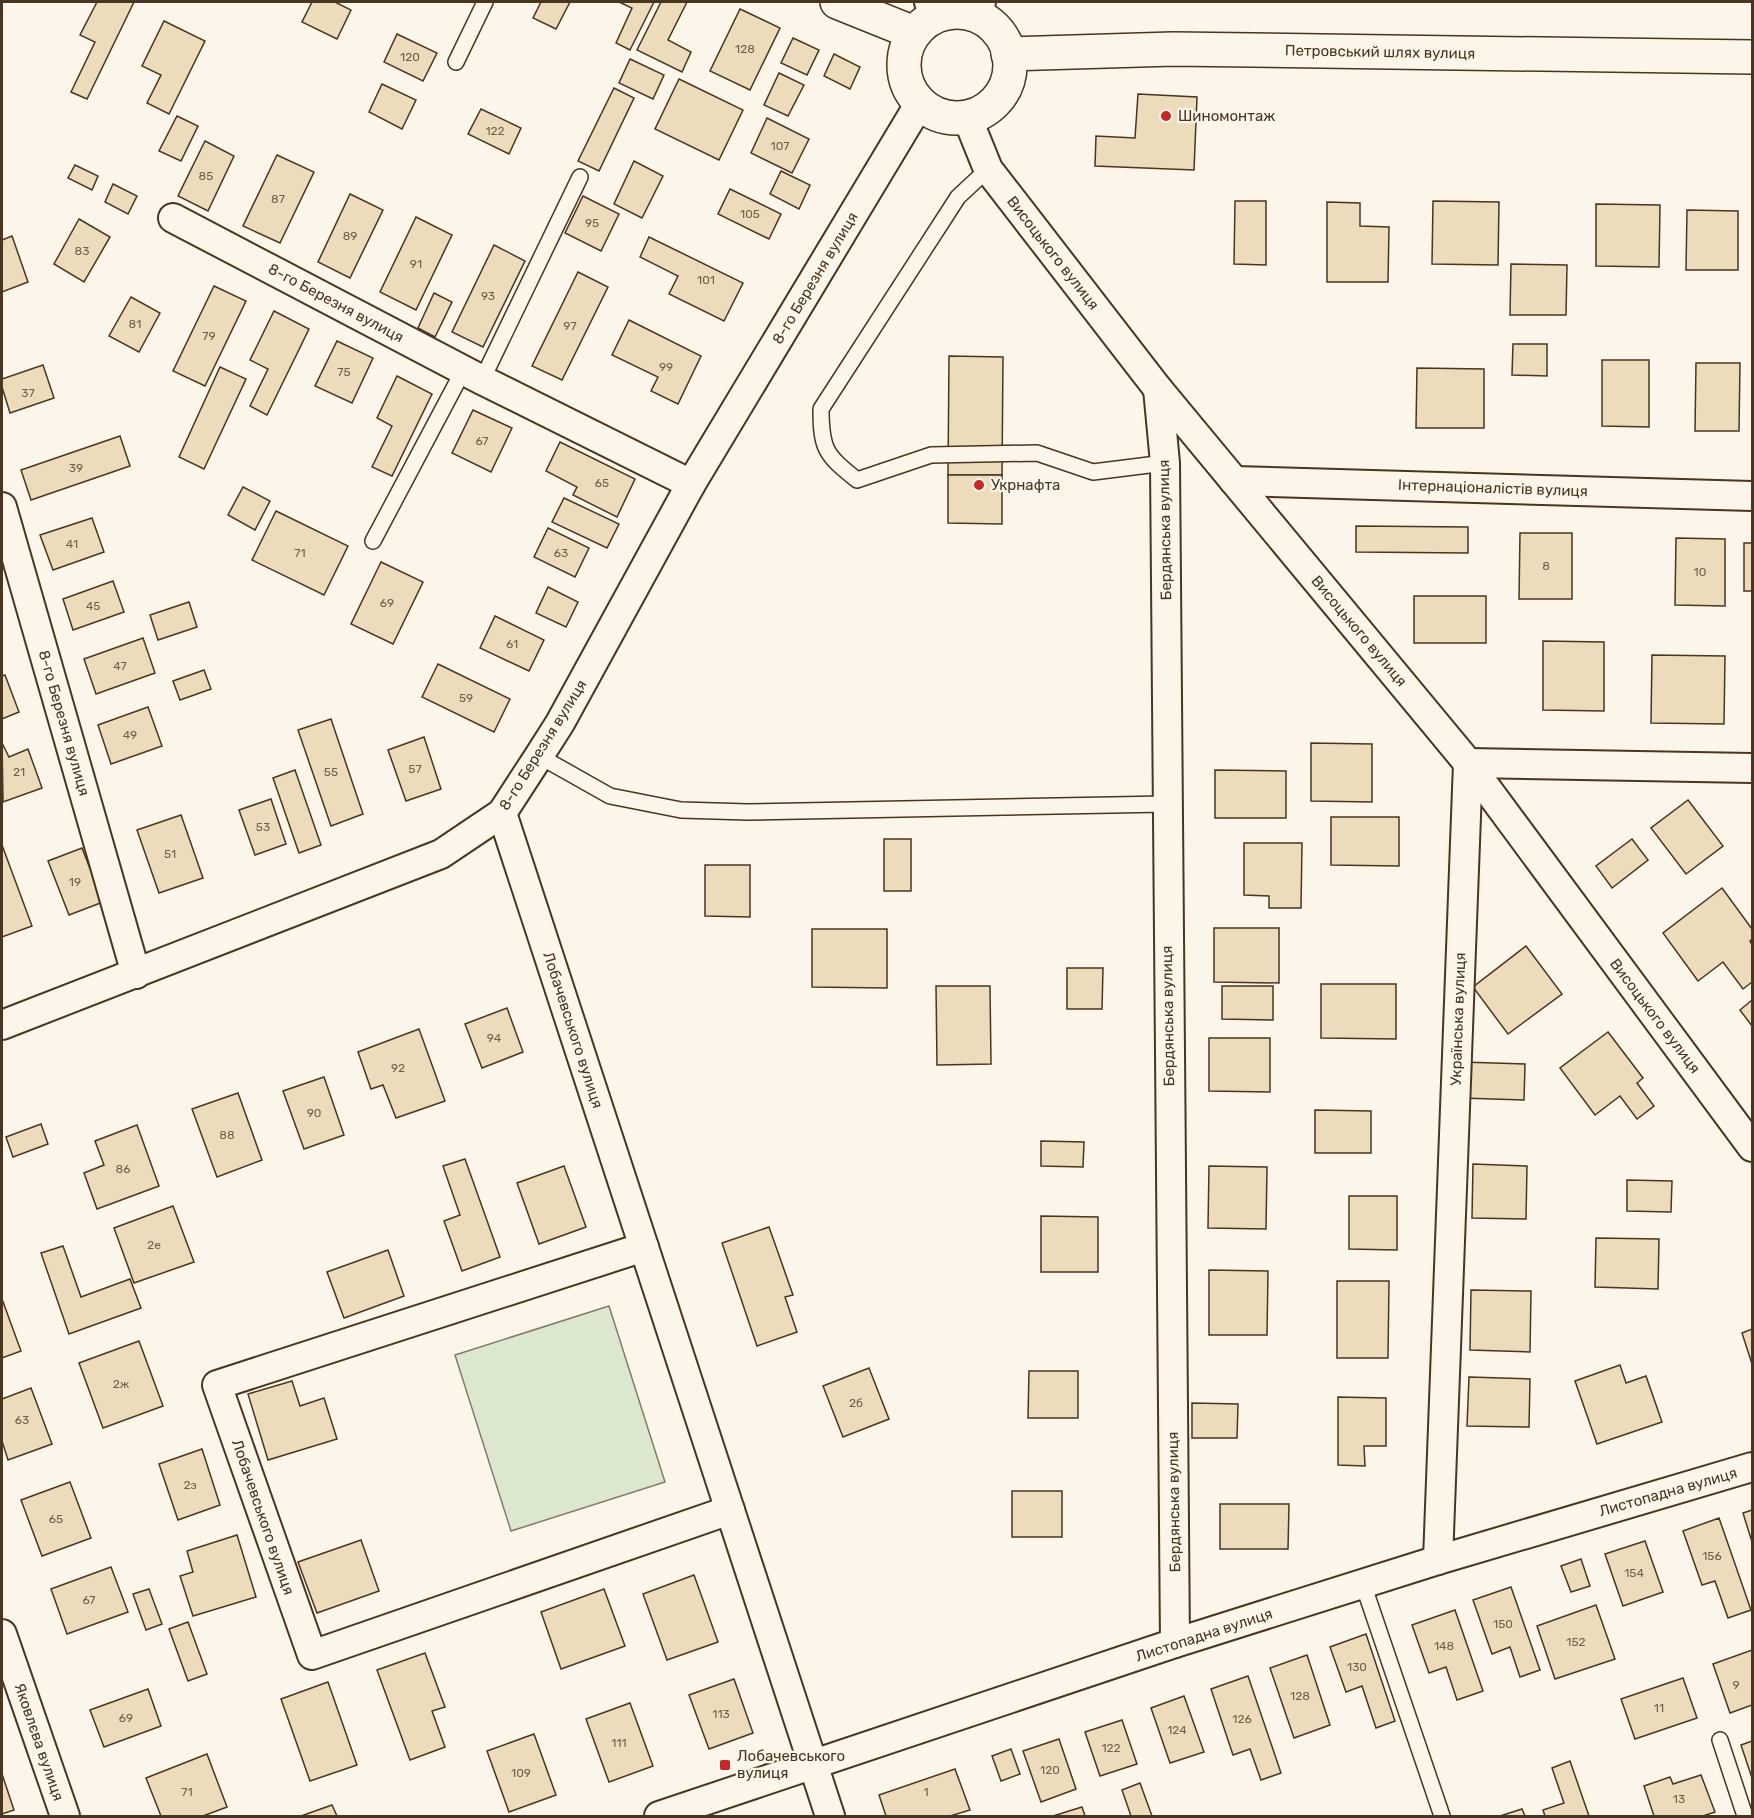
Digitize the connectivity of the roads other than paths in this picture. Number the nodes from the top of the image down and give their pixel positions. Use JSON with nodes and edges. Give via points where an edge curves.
{"nodes":[{"id":1,"x":485,"y":2,"type":"edge"},
{"id":2,"x":837,"y":2,"type":"edge"},
{"id":3,"x":977,"y":8,"type":"edge"},
{"id":4,"x":926,"y":17,"type":"edge"},
{"id":5,"x":1008,"y":54,"type":"junction"},
{"id":6,"x":1752,"y":57,"type":"edge"},
{"id":7,"x":456,"y":62,"type":"dead end"},
{"id":8,"x":920,"y":103,"type":"junction"},
{"id":9,"x":967,"y":117,"type":"junction"},
{"id":10,"x":988,"y":169,"type":"junction"},
{"id":11,"x":580,"y":177,"type":"dead end"},
{"id":12,"x":174,"y":218,"type":"dead end"},
{"id":13,"x":472,"y":376,"type":"junction"},
{"id":14,"x":1158,"y":389,"type":"junction"},
{"id":15,"x":1165,"y":463,"type":"junction"},
{"id":16,"x":1234,"y":481,"type":"junction"},
{"id":17,"x":691,"y":484,"type":"junction"},
{"id":18,"x":1752,"y":496,"type":"edge"},
{"id":19,"x":2,"y":507,"type":"edge"},
{"id":20,"x":373,"y":541,"type":"dead end"},
{"id":21,"x":539,"y":756,"type":"junction"},
{"id":22,"x":1468,"y":763,"type":"junction"},
{"id":23,"x":1752,"y":768,"type":"edge"},
{"id":24,"x":1166,"y":804,"type":"junction"},
{"id":25,"x":502,"y":813,"type":"junction"},
{"id":26,"x":136,"y":974,"type":"junction"},
{"id":27,"x":2,"y":1025,"type":"edge"},
{"id":28,"x":1752,"y":1147,"type":"edge"},
{"id":29,"x":644,"y":1247,"type":"junction"},
{"id":30,"x":1752,"y":1467,"type":"edge"},
{"id":31,"x":730,"y":1510,"type":"junction"},
{"id":32,"x":1438,"y":1560,"type":"junction"},
{"id":33,"x":1363,"y":1584,"type":"junction"},
{"id":34,"x":2,"y":1634,"type":"edge"},
{"id":35,"x":1175,"y":1643,"type":"junction"},
{"id":36,"x":1720,"y":1740,"type":"dead end"},
{"id":37,"x":813,"y":1766,"type":"junction"},
{"id":38,"x":65,"y":1816,"type":"edge"},
{"id":39,"x":659,"y":1816,"type":"edge"},
{"id":40,"x":830,"y":1816,"type":"edge"},
{"id":41,"x":1442,"y":1816,"type":"edge"},
{"id":42,"x":1745,"y":1816,"type":"edge"}],
"edges":[{"from":1,"to":7,"type":"lane"},
{"from":2,"to":4,"type":"street"},
{"from":3,"to":4,"type":"street"},
{"from":3,"to":5,"type":"street","via":[[996,30]]},
{"from":4,"to":8,"type":"street","via":[[907,47],[905,75]]},
{"from":5,"to":6,"type":"street","name":"Петровський шлях вулиця","via":[[1173,49]]},
{"from":5,"to":9,"type":"street","via":[[1007,82],[1000,94],[980,112]]},
{"from":8,"to":9,"type":"street","via":[[940,115]]},
{"from":8,"to":17,"type":"street","name":"8-го Березня вулиця"},
{"from":9,"to":10,"type":"street","name":"Висоцького вулиця"},
{"from":10,"to":14,"type":"street","name":"Висоцького вулиця"},
{"from":10,"to":15,"type":"lane","via":[[957,197],[821,409],[821,435],[830,458],[857,480],[932,455],[1037,453],[1093,472]]},
{"from":11,"to":13,"type":"lane"},
{"from":12,"to":13,"type":"street","name":"8-го Березня вулиця"},
{"from":13,"to":17,"type":"street","name":"8-го Березня вулиця"},
{"from":13,"to":20,"type":"lane"},
{"from":14,"to":15,"type":"street","name":"Бердянська вулиця"},
{"from":14,"to":16,"type":"street","name":"Висоцького вулиця"},
{"from":15,"to":24,"type":"street","name":"Бердянська вулиця"},
{"from":16,"to":18,"type":"street","name":"Інтернаціоналістів вулиця"},
{"from":16,"to":22,"type":"street","name":"Висоцького вулиця"},
{"from":17,"to":21,"type":"street","name":"8-го Березня вулиця"},
{"from":19,"to":26,"type":"street","name":"8-го Березня вулиця"},
{"from":21,"to":24,"type":"lane","via":[[610,796],[681,810]]},
{"from":21,"to":25,"type":"street","name":"8-го Березня вулиця"},
{"from":22,"to":23,"type":"street"},
{"from":22,"to":28,"type":"street","name":"Висоцького вулиця"},
{"from":22,"to":32,"type":"street","name":"Українська вулиця"},
{"from":24,"to":35,"type":"street","name":"Бердянська вулиця"},
{"from":25,"to":26,"type":"street","name":"8-го Березня вулиця","via":[[441,854]]},
{"from":25,"to":29,"type":"street","name":"Лобачевського вулиця"},
{"from":26,"to":27,"type":"street","name":"8-го Березня вулиця"},
{"from":29,"to":31,"type":"street","name":"Лобачевського вулиця"},
{"from":29,"to":31,"type":"street","name":"Лобачевського вулиця","via":[[217,1385],[312,1655]]},
{"from":30,"to":32,"type":"street","name":"Листопадна вулиця"},
{"from":31,"to":37,"type":"street","name":"Лобачевського вулиця"},
{"from":32,"to":33,"type":"street","name":"Листопадна вулиця"},
{"from":33,"to":35,"type":"street","name":"Листопадна вулиця"},
{"from":33,"to":41,"type":"lane"},
{"from":34,"to":38,"type":"street","name":"Яковлєва вулиця"},
{"from":35,"to":37,"type":"street","name":"Листопадна вулиця"},
{"from":36,"to":42,"type":"lane"},
{"from":37,"to":39,"type":"street","name":"Листопадна вулиця"},
{"from":37,"to":40,"type":"street","name":"Лобачевського вулиця"}]}
